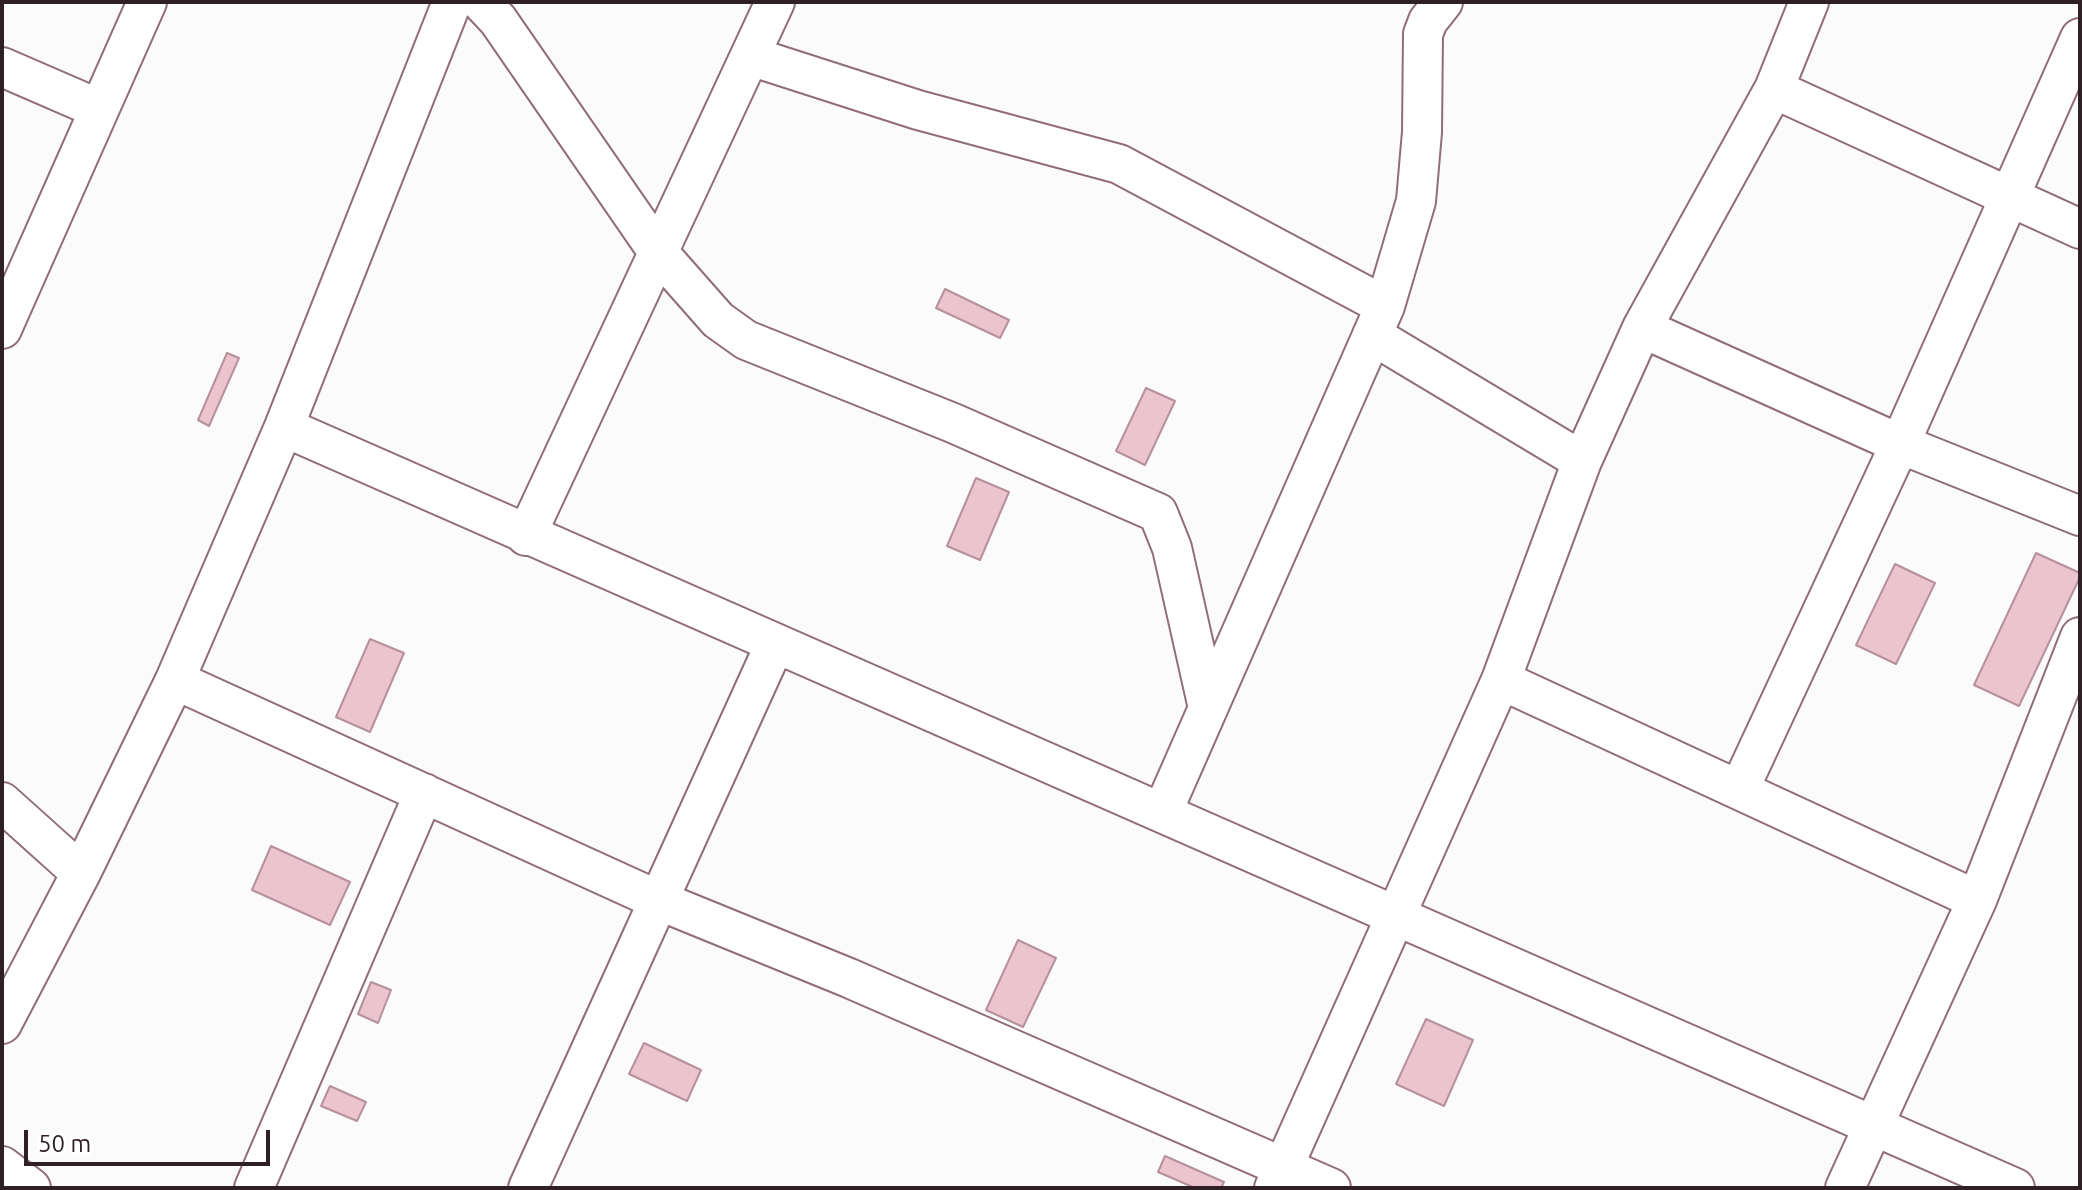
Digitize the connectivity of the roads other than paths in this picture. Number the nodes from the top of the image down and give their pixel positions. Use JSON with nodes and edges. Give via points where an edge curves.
{"nodes":[{"id":1,"x":147,"y":2,"type":"edge"},
{"id":2,"x":452,"y":2,"type":"edge"},
{"id":3,"x":481,"y":2,"type":"edge"},
{"id":4,"x":775,"y":2,"type":"edge"},
{"id":5,"x":1443,"y":2,"type":"edge"},
{"id":6,"x":1809,"y":2,"type":"edge"},
{"id":7,"x":2080,"y":38,"type":"edge"},
{"id":8,"x":750,"y":56,"type":"junction"},
{"id":9,"x":2,"y":67,"type":"edge"},
{"id":10,"x":1774,"y":89,"type":"junction"},
{"id":11,"x":99,"y":109,"type":"junction"},
{"id":12,"x":2008,"y":199,"type":"junction"},
{"id":13,"x":2080,"y":229,"type":"edge"},
{"id":14,"x":658,"y":252,"type":"junction"},
{"id":15,"x":1378,"y":320,"type":"junction"},
{"id":16,"x":1642,"y":328,"type":"junction"},
{"id":17,"x":2,"y":329,"type":"edge"},
{"id":18,"x":284,"y":427,"type":"junction"},
{"id":19,"x":1900,"y":444,"type":"junction"},
{"id":20,"x":1582,"y":461,"type":"junction"},
{"id":21,"x":2080,"y":516,"type":"edge"},
{"id":22,"x":526,"y":536,"type":"junction"},
{"id":23,"x":2080,"y":637,"type":"edge"},
{"id":24,"x":775,"y":644,"type":"junction"},
{"id":25,"x":175,"y":680,"type":"junction"},
{"id":26,"x":1501,"y":680,"type":"junction"},
{"id":27,"x":1208,"y":708,"type":"junction"},
{"id":28,"x":1739,"y":790,"type":"junction"},
{"id":29,"x":424,"y":793,"type":"junction"},
{"id":30,"x":2,"y":802,"type":"edge"},
{"id":31,"x":1162,"y":813,"type":"junction"},
{"id":32,"x":81,"y":873,"type":"junction"},
{"id":33,"x":1977,"y":900,"type":"junction"},
{"id":34,"x":660,"y":901,"type":"junction"},
{"id":35,"x":1397,"y":915,"type":"junction"},
{"id":36,"x":2,"y":1024,"type":"edge"},
{"id":37,"x":1873,"y":1126,"type":"junction"},
{"id":38,"x":2,"y":1166,"type":"edge"},
{"id":39,"x":1279,"y":1177,"type":"edge"},
{"id":40,"x":31,"y":1188,"type":"edge"},
{"id":41,"x":254,"y":1188,"type":"edge"},
{"id":42,"x":528,"y":1188,"type":"edge"},
{"id":43,"x":1331,"y":1188,"type":"edge"},
{"id":44,"x":1845,"y":1188,"type":"edge"},
{"id":45,"x":2015,"y":1188,"type":"edge"}],
"edges":[{"from":1,"to":11,"type":"street"},
{"from":2,"to":18,"type":"street"},
{"from":3,"to":14,"type":"street"},
{"from":4,"to":8,"type":"street"},
{"from":5,"to":15,"type":"street","via":[[1423,34],[1416,201]]},
{"from":6,"to":10,"type":"street"},
{"from":7,"to":12,"type":"street"},
{"from":8,"to":14,"type":"street"},
{"from":8,"to":15,"type":"street","via":[[918,110],[1119,164]]},
{"from":9,"to":11,"type":"street"},
{"from":10,"to":12,"type":"street"},
{"from":10,"to":16,"type":"street"},
{"from":11,"to":17,"type":"street"},
{"from":12,"to":13,"type":"street"},
{"from":12,"to":19,"type":"street"},
{"from":14,"to":22,"type":"street"},
{"from":14,"to":27,"type":"street","via":[[718,320],[746,340],[1158,513],[1172,548]]},
{"from":15,"to":20,"type":"street"},
{"from":15,"to":27,"type":"street"},
{"from":16,"to":19,"type":"street"},
{"from":16,"to":20,"type":"street"},
{"from":18,"to":22,"type":"street"},
{"from":18,"to":25,"type":"street"},
{"from":19,"to":21,"type":"street"},
{"from":19,"to":28,"type":"street"},
{"from":20,"to":26,"type":"street"},
{"from":22,"to":24,"type":"street"},
{"from":23,"to":33,"type":"street"},
{"from":24,"to":31,"type":"street"},
{"from":24,"to":34,"type":"street"},
{"from":25,"to":29,"type":"street"},
{"from":25,"to":32,"type":"street"},
{"from":26,"to":28,"type":"street"},
{"from":26,"to":35,"type":"street"},
{"from":27,"to":31,"type":"street"},
{"from":28,"to":33,"type":"street"},
{"from":29,"to":34,"type":"street"},
{"from":29,"to":41,"type":"street"},
{"from":30,"to":32,"type":"street"},
{"from":31,"to":35,"type":"street"},
{"from":32,"to":36,"type":"street"},
{"from":33,"to":37,"type":"street"},
{"from":34,"to":39,"type":"street","via":[[864,984]]},
{"from":34,"to":42,"type":"street"},
{"from":35,"to":37,"type":"street"},
{"from":35,"to":39,"type":"street"},
{"from":37,"to":44,"type":"street"},
{"from":37,"to":45,"type":"street"},
{"from":38,"to":40,"type":"street"},
{"from":39,"to":43,"type":"street"}]}
